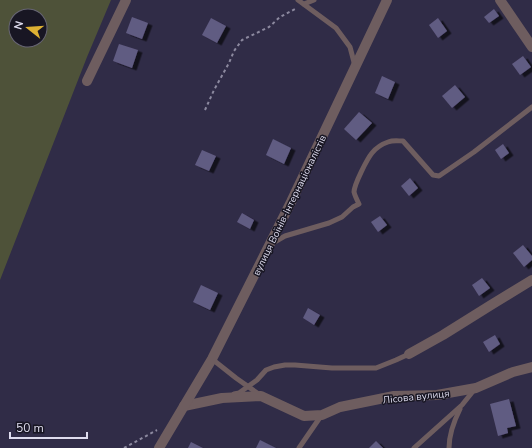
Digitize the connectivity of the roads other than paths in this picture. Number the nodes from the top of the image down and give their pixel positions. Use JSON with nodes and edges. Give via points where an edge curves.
{"nodes":[{"id":1,"x":126,"y":0,"type":"edge"},
{"id":2,"x":298,"y":0,"type":"edge"},
{"id":3,"x":314,"y":0,"type":"edge"},
{"id":4,"x":387,"y":0,"type":"edge"},
{"id":5,"x":500,"y":0,"type":"edge"},
{"id":6,"x":304,"y":4,"type":"junction"},
{"id":7,"x":532,"y":47,"type":"edge"},
{"id":8,"x":355,"y":67,"type":"junction"},
{"id":9,"x":87,"y":81,"type":"dead end"},
{"id":10,"x":532,"y":106,"type":"edge"},
{"id":11,"x":270,"y":244,"type":"junction"},
{"id":12,"x":532,"y":280,"type":"edge"},
{"id":13,"x":408,"y":354,"type":"joint"},
{"id":14,"x":212,"y":359,"type":"junction"},
{"id":15,"x":532,"y":367,"type":"edge"},
{"id":16,"x":248,"y":387,"type":"junction"},
{"id":17,"x":476,"y":388,"type":"junction"},
{"id":18,"x":261,"y":396,"type":"junction"},
{"id":19,"x":222,"y":398,"type":"junction"},
{"id":20,"x":462,"y":405,"type":"junction"},
{"id":21,"x":184,"y":406,"type":"junction"},
{"id":22,"x":322,"y":415,"type":"junction"},
{"id":23,"x":159,"y":448,"type":"edge"},
{"id":24,"x":299,"y":448,"type":"edge"},
{"id":25,"x":414,"y":448,"type":"edge"},
{"id":26,"x":449,"y":448,"type":"edge"}],
"edges":[{"from":1,"to":9,"type":"street"},
{"from":2,"to":6,"type":"lane"},
{"from":3,"to":6,"type":"lane"},
{"from":4,"to":8,"type":"street","name":"вулиця Воїнів-Інтернаціоналістів"},
{"from":5,"to":7,"type":"street"},
{"from":6,"to":8,"type":"lane","via":[[336,28],[350,47]]},
{"from":8,"to":11,"type":"street","name":"вулиця Воїнів-Інтернаціоналістів"},
{"from":10,"to":11,"type":"lane","via":[[439,176],[433,175],[403,141],[387,142],[372,153],[356,183],[354,194],[359,204],[329,223],[285,236]]},
{"from":11,"to":14,"type":"street","name":"вулиця Воїнів-Інтернаціоналістів"},
{"from":12,"to":13,"type":"street"},
{"from":13,"to":16,"type":"lane","via":[[376,368],[295,365],[274,367],[266,370]]},
{"from":14,"to":16,"type":"lane"},
{"from":14,"to":21,"type":"street","name":"вулиця Воїнів-Інтернаціоналістів"},
{"from":15,"to":17,"type":"street","name":"Лісова вулиця"},
{"from":16,"to":18,"type":"lane"},
{"from":16,"to":19,"type":"lane"},
{"from":17,"to":20,"type":"lane"},
{"from":17,"to":22,"type":"street","name":"Лісова вулиця","via":[[437,395],[394,396],[340,406]]},
{"from":18,"to":19,"type":"street","name":"Лісова вулиця"},
{"from":18,"to":22,"type":"street","name":"Лісова вулиця","via":[[304,416]]},
{"from":19,"to":21,"type":"street","name":"Лісова вулиця"},
{"from":20,"to":25,"type":"lane"},
{"from":20,"to":26,"type":"lane","via":[[452,429]]},
{"from":21,"to":23,"type":"street","name":"вулиця Воїнів-Інтернаціоналістів"},
{"from":22,"to":24,"type":"lane"}]}
